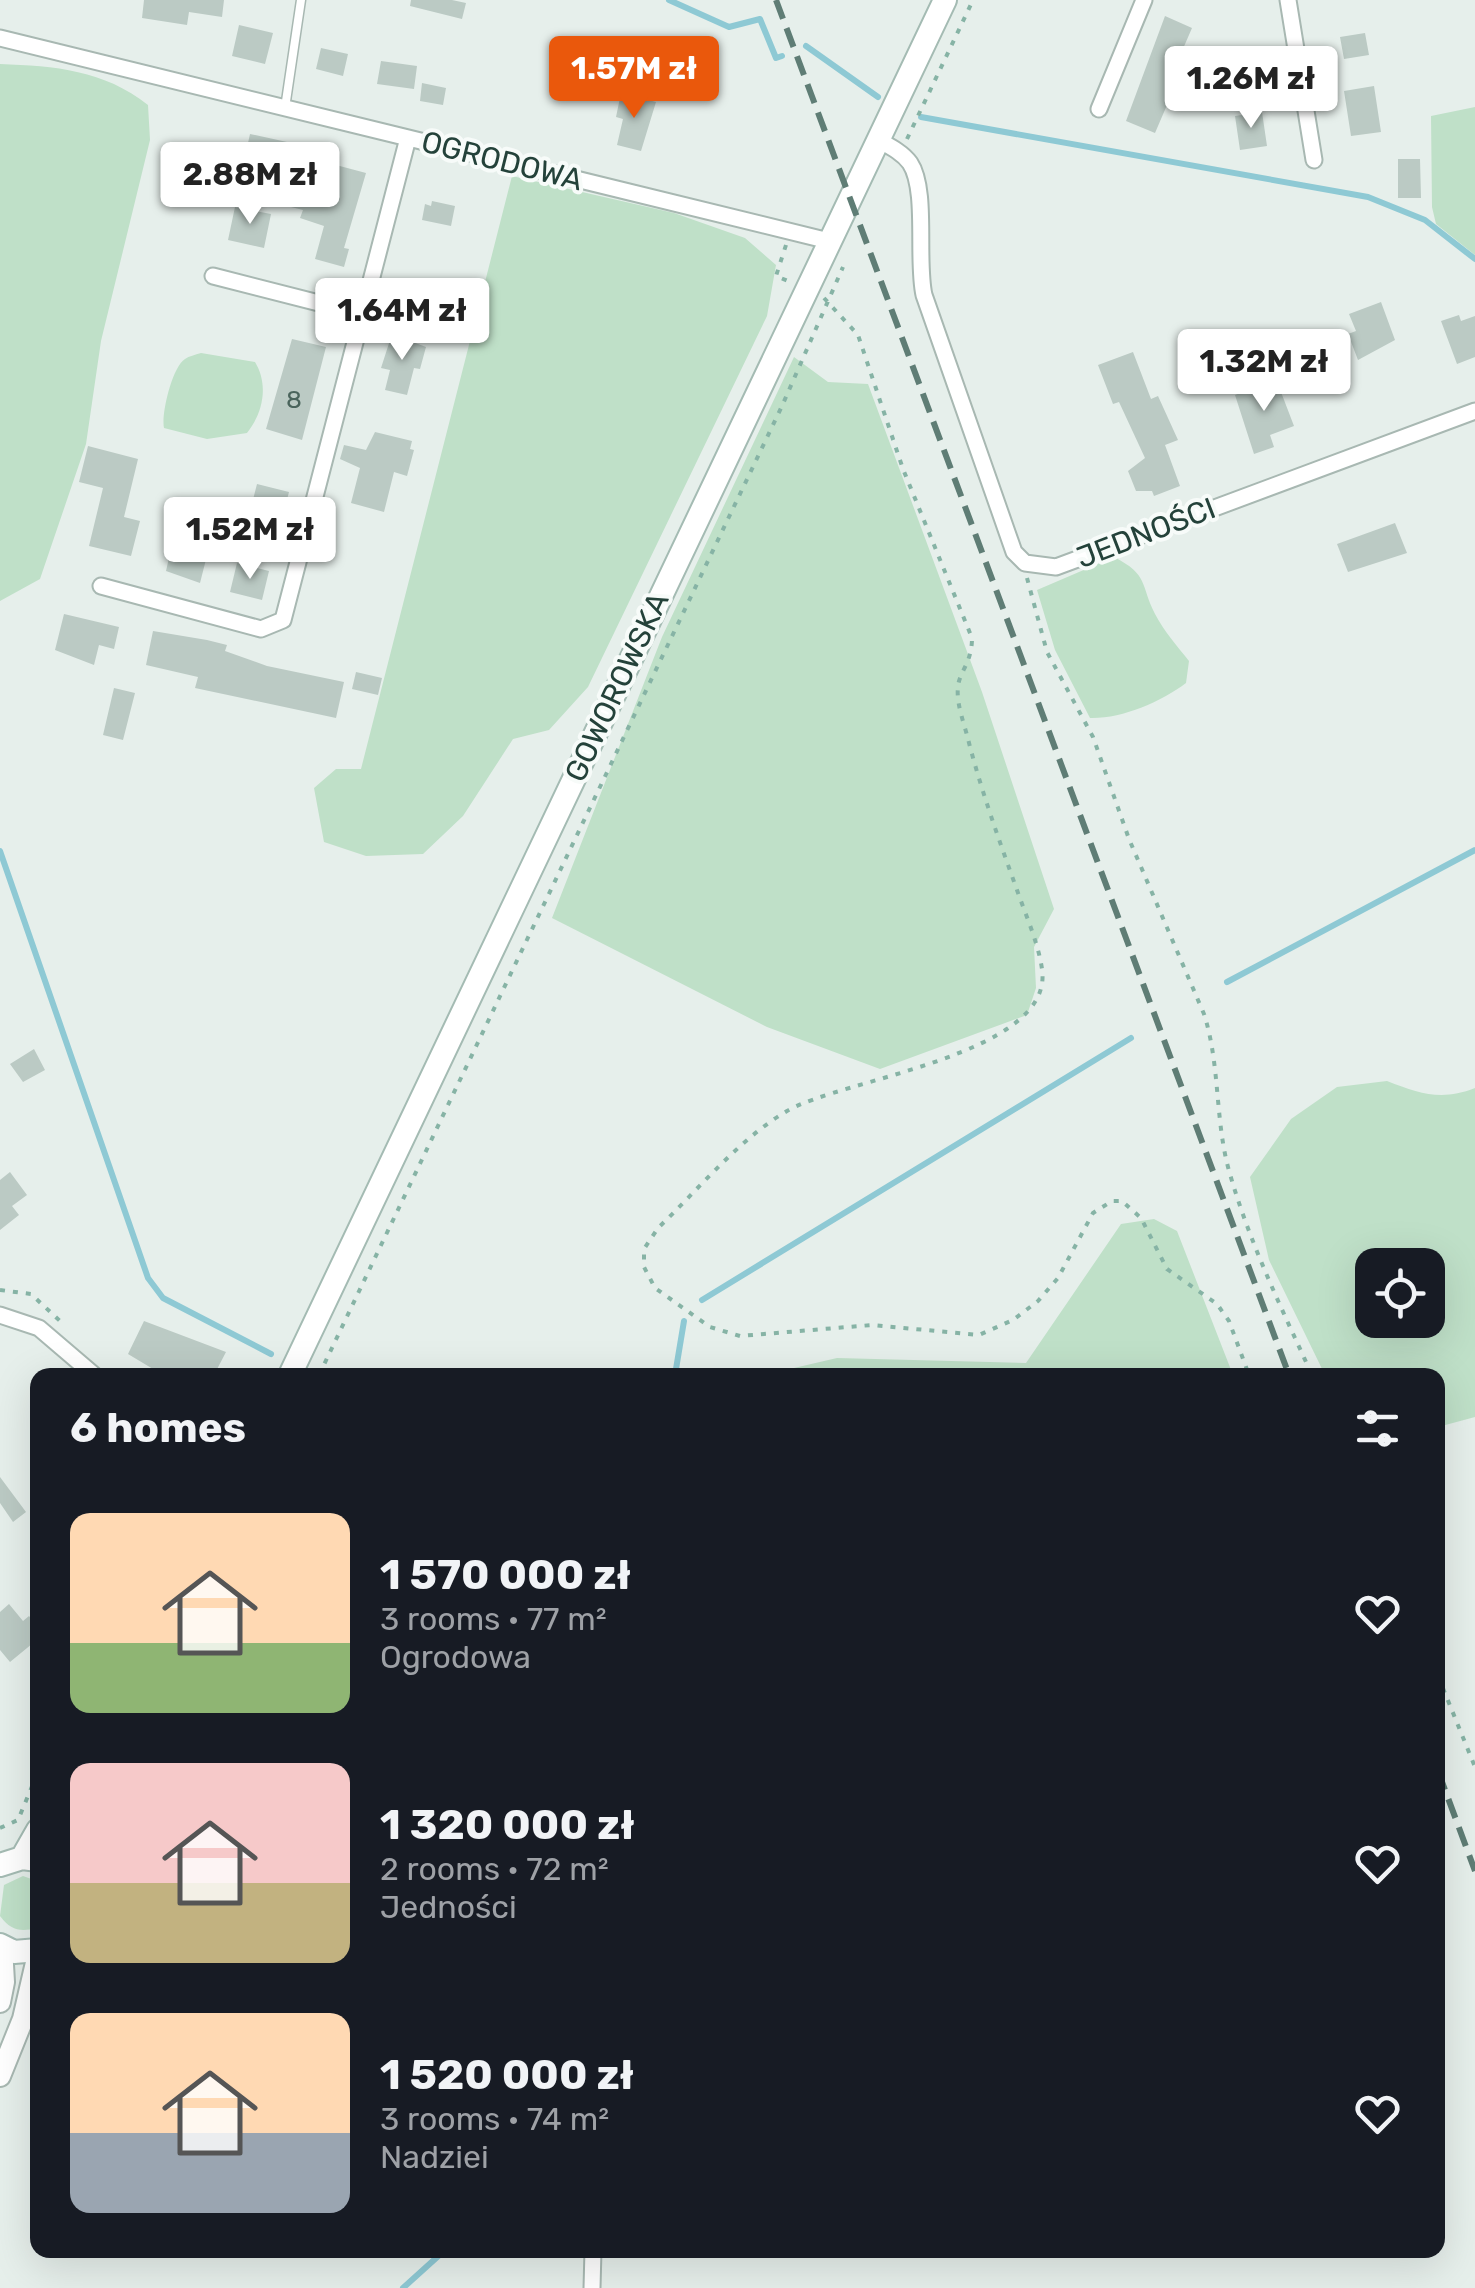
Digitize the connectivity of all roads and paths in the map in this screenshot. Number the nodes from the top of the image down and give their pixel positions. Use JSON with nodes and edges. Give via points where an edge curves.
{"nodes":[{"id":1,"x":301,"y":0,"type":"edge"},
{"id":2,"x":945,"y":0,"type":"edge"},
{"id":3,"x":973,"y":0,"type":"edge"},
{"id":4,"x":1144,"y":0,"type":"edge"},
{"id":5,"x":1288,"y":0,"type":"edge"},
{"id":6,"x":0,"y":38,"type":"edge"},
{"id":7,"x":286,"y":108,"type":"junction"},
{"id":8,"x":1098,"y":110,"type":"dead end"},
{"id":9,"x":408,"y":138,"type":"junction"},
{"id":10,"x":878,"y":140,"type":"junction"},
{"id":11,"x":900,"y":153,"type":"junction"},
{"id":12,"x":1314,"y":160,"type":"dead end"},
{"id":13,"x":838,"y":248,"type":"junction"},
{"id":14,"x":213,"y":276,"type":"dead end"},
{"id":15,"x":828,"y":300,"type":"junction"},
{"id":16,"x":362,"y":314,"type":"junction"},
{"id":17,"x":1475,"y":411,"type":"edge"},
{"id":18,"x":1024,"y":563,"type":"junction"},
{"id":19,"x":100,"y":586,"type":"dead end"},
{"id":20,"x":0,"y":1315,"type":"edge"},
{"id":21,"x":86,"y":1368,"type":"edge"},
{"id":22,"x":293,"y":1368,"type":"edge"},
{"id":23,"x":322,"y":1368,"type":"edge"},
{"id":24,"x":1246,"y":1368,"type":"edge"},
{"id":25,"x":1309,"y":1368,"type":"edge"},
{"id":26,"x":1445,"y":1693,"type":"edge"},
{"id":27,"x":1475,"y":1767,"type":"edge"},
{"id":28,"x":30,"y":1791,"type":"edge"},
{"id":29,"x":0,"y":1828,"type":"edge"},
{"id":30,"x":1,"y":1946,"type":"edge"},
{"id":31,"x":30,"y":1951,"type":"edge"},
{"id":32,"x":30,"y":1988,"type":"edge"},
{"id":33,"x":0,"y":2002,"type":"edge"},
{"id":34,"x":0,"y":2076,"type":"edge"},
{"id":35,"x":593,"y":2258,"type":"edge"},
{"id":36,"x":592,"y":2288,"type":"edge"}],
"edges":[{"from":1,"to":7,"type":"lane"},
{"from":2,"to":10,"type":"main road","name":"GOWOROWSKA"},
{"from":3,"to":11,"type":"path"},
{"from":4,"to":8,"type":"street"},
{"from":5,"to":12,"type":"street"},
{"from":6,"to":7,"type":"street","name":"OGRODOWA"},
{"from":7,"to":9,"type":"street","name":"OGRODOWA"},
{"from":9,"to":13,"type":"street","name":"OGRODOWA"},
{"from":9,"to":16,"type":"street"},
{"from":10,"to":11,"type":"street"},
{"from":10,"to":13,"type":"main road","name":"GOWOROWSKA"},
{"from":11,"to":18,"type":"street","via":[[916,178],[924,296],[1014,552]]},
{"from":13,"to":15,"type":"path"},
{"from":13,"to":22,"type":"main road","name":"GOWOROWSKA"},
{"from":14,"to":16,"type":"street"},
{"from":15,"to":23,"type":"path"},
{"from":15,"to":24,"type":"path","via":[[858,335],[902,469],[972,638],[972,656],[957,684],[961,712],[1044,985],[1036,1004],[998,1035],[786,1111],[658,1228],[644,1249],[644,1267],[654,1288],[676,1306],[740,1336],[872,1325],[979,1335],[1038,1301],[1093,1213],[1122,1201],[1141,1218],[1167,1270],[1217,1304]]},
{"from":16,"to":19,"type":"street","via":[[283,620],[261,629]]},
{"from":17,"to":18,"type":"street","name":"JEDNOŚCI","via":[[1056,568]]},
{"from":18,"to":25,"type":"path","via":[[1047,652],[1093,738],[1204,1014],[1228,1164],[1258,1258]]},
{"from":20,"to":21,"type":"street","via":[[38,1328]]},
{"from":26,"to":27,"type":"path"},
{"from":28,"to":29,"type":"path","via":[[18,1820]]},
{"from":30,"to":31,"type":"main road"},
{"from":30,"to":33,"type":"street"},
{"from":32,"to":34,"type":"street"},
{"from":35,"to":36,"type":"street"}]}
